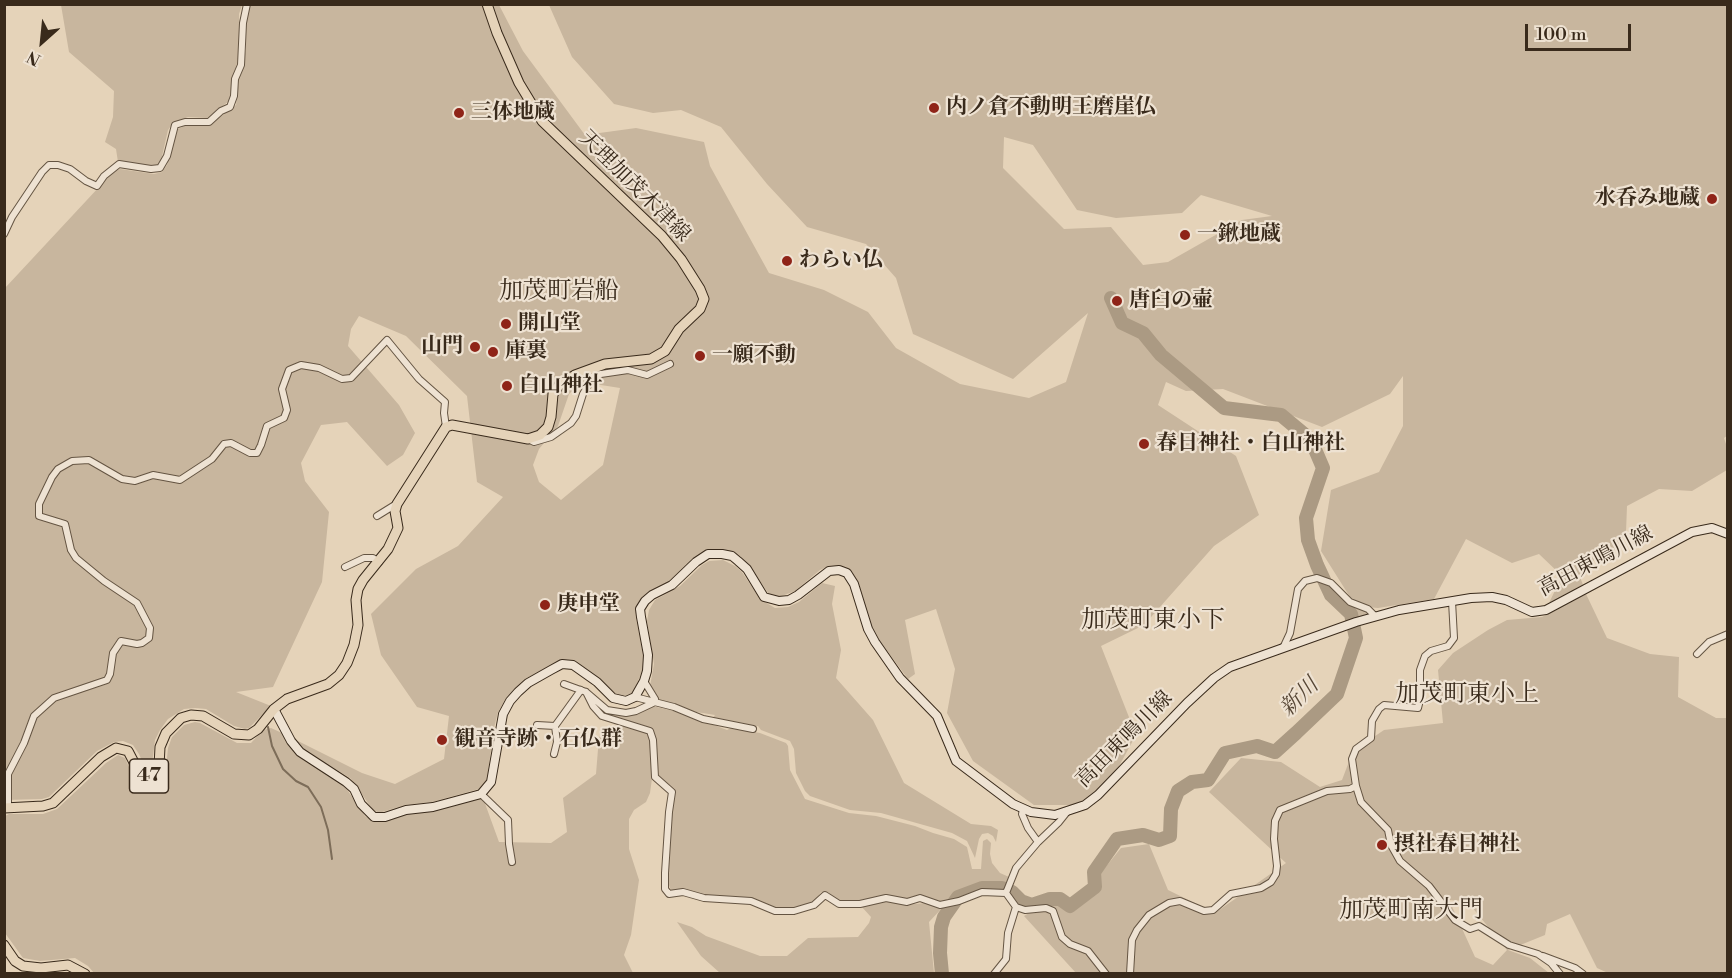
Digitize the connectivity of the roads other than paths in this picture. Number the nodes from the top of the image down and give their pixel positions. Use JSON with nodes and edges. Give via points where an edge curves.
{"nodes":[{"id":1,"x":247,"y":4,"type":"edge"},
{"id":2,"x":487,"y":4,"type":"edge"},
{"id":3,"x":4,"y":234,"type":"edge"},
{"id":4,"x":670,"y":364,"type":"dead end"},
{"id":5,"x":446,"y":427,"type":"junction"},
{"id":6,"x":528,"y":439,"type":"junction"},
{"id":7,"x":398,"y":502,"type":"junction"},
{"id":8,"x":377,"y":516,"type":"dead end"},
{"id":9,"x":1728,"y":534,"type":"edge"},
{"id":10,"x":379,"y":562,"type":"junction"},
{"id":11,"x":345,"y":567,"type":"dead end"},
{"id":12,"x":1452,"y":601,"type":"junction"},
{"id":13,"x":1376,"y":616,"type":"junction"},
{"id":14,"x":1728,"y":634,"type":"edge"},
{"id":15,"x":1282,"y":648,"type":"junction"},
{"id":16,"x":1697,"y":654,"type":"dead end"},
{"id":17,"x":644,"y":681,"type":"junction"},
{"id":18,"x":564,"y":684,"type":"dead end"},
{"id":19,"x":583,"y":691,"type":"junction"},
{"id":20,"x":635,"y":698,"type":"junction"},
{"id":21,"x":653,"y":703,"type":"junction"},
{"id":22,"x":274,"y":709,"type":"junction"},
{"id":23,"x":537,"y":725,"type":"dead end"},
{"id":24,"x":555,"y":726,"type":"junction"},
{"id":25,"x":753,"y":729,"type":"dead end"},
{"id":26,"x":554,"y":754,"type":"dead end"},
{"id":27,"x":1356,"y":786,"type":"junction"},
{"id":28,"x":481,"y":794,"type":"junction"},
{"id":29,"x":6,"y":807,"type":"edge"},
{"id":30,"x":1023,"y":809,"type":"junction"},
{"id":31,"x":1066,"y":812,"type":"junction"},
{"id":32,"x":1038,"y":842,"type":"junction"},
{"id":33,"x":512,"y":862,"type":"dead end"},
{"id":34,"x":1006,"y":893,"type":"junction"},
{"id":35,"x":1016,"y":907,"type":"junction"},
{"id":36,"x":4,"y":945,"type":"edge"},
{"id":37,"x":1538,"y":954,"type":"junction"},
{"id":38,"x":85,"y":974,"type":"edge"},
{"id":39,"x":994,"y":974,"type":"edge"},
{"id":40,"x":1106,"y":974,"type":"edge"},
{"id":41,"x":1130,"y":974,"type":"edge"},
{"id":42,"x":1560,"y":974,"type":"edge"},
{"id":43,"x":1583,"y":974,"type":"edge"}],
"edges":[{"from":1,"to":3,"type":"street","via":[[241,65],[230,107],[209,122],[175,125],[160,168],[119,164],[97,186],[70,169],[49,165]]},
{"from":2,"to":6,"type":"main road","name":"天理加茂木津線","via":[[519,83],[542,121],[663,236],[704,299],[665,351],[651,358],[605,364],[560,384],[554,393],[548,427]]},
{"from":4,"to":6,"type":"street","via":[[647,375],[628,370],[594,375],[571,423],[551,437],[534,442]]},
{"from":5,"to":6,"type":"main road"},
{"from":5,"to":7,"type":"main road","number":"47"},
{"from":5,"to":29,"type":"street","via":[[445,402],[419,379],[387,340],[351,378],[342,379],[301,365],[289,370],[282,388],[287,410],[284,418],[267,426],[256,453],[224,444],[212,459],[180,480],[153,475],[135,481],[122,479],[89,459],[72,461],[58,469],[39,504],[39,516],[65,524],[76,558],[137,603],[150,628],[149,638],[136,644],[121,641],[113,653],[107,680],[54,698],[34,716],[8,774]]},
{"from":7,"to":8,"type":"street"},
{"from":7,"to":10,"type":"main road","number":"47","via":[[398,528]]},
{"from":9,"to":12,"type":"main road","name":"高田東鳴川線","via":[[1712,528],[1692,532],[1559,605],[1538,612],[1499,598]]},
{"from":10,"to":11,"type":"street","via":[[364,558]]},
{"from":10,"to":22,"type":"main road","number":"47","via":[[358,589],[354,645],[339,675]]},
{"from":12,"to":13,"type":"main road","name":"高田東鳴川線"},
{"from":12,"to":27,"type":"street","via":[[1454,638],[1448,646],[1425,656],[1420,670],[1418,708],[1384,705],[1379,709],[1372,721],[1371,738],[1356,749],[1352,759]]},
{"from":13,"to":15,"type":"main road","name":"高田東鳴川線"},
{"from":13,"to":15,"type":"street","via":[[1350,602],[1332,583],[1317,578],[1305,580],[1300,585],[1290,633]]},
{"from":14,"to":16,"type":"street","via":[[1709,642]]},
{"from":15,"to":31,"type":"main road","name":"高田東鳴川線","via":[[1230,667],[1214,678],[1098,795]]},
{"from":17,"to":20,"type":"main road","name":"高田東鳴川線"},
{"from":17,"to":21,"type":"street"},
{"from":17,"to":30,"type":"main road","name":"高田東鳴川線","via":[[648,655],[640,609],[652,595],[672,585],[708,554],[732,556],[747,569],[765,597],[779,602],[798,595],[829,571],[839,570],[847,573],[854,584],[875,642],[900,678],[937,716],[956,761],[993,792]]},
{"from":18,"to":19,"type":"street"},
{"from":19,"to":21,"type":"street","via":[[617,713],[636,711]]},
{"from":19,"to":24,"type":"street"},
{"from":19,"to":34,"type":"street","via":[[602,716],[650,731],[655,777],[672,792],[665,873],[669,894],[682,892],[704,898],[751,901],[775,911],[794,911],[814,905],[825,895],[839,904],[886,898],[907,902],[920,898],[940,905],[982,892]]},
{"from":20,"to":21,"type":"street"},
{"from":20,"to":28,"type":"main road","via":[[618,701],[573,665],[562,664],[528,683],[503,714],[491,782]]},
{"from":21,"to":25,"type":"street"},
{"from":22,"to":28,"type":"main road","via":[[300,752],[346,782],[375,817]]},
{"from":22,"to":29,"type":"main road","number":"47","via":[[258,729],[245,736],[203,716],[186,716],[166,733],[159,766],[153,774],[141,774],[131,753],[116,748],[101,757],[53,803]]},
{"from":23,"to":24,"type":"street"},
{"from":24,"to":26,"type":"street"},
{"from":27,"to":37,"type":"street","via":[[1361,802],[1388,830],[1400,861],[1429,886],[1455,920],[1470,929],[1479,926],[1509,945]]},
{"from":27,"to":41,"type":"street","via":[[1327,791],[1280,810],[1274,839],[1277,866],[1271,882],[1231,894],[1213,910],[1204,911],[1180,901],[1149,915],[1132,940]]},
{"from":28,"to":33,"type":"street","via":[[508,820]]},
{"from":30,"to":31,"type":"main road","name":"高田東鳴川線","via":[[1045,815]]},
{"from":30,"to":32,"type":"street","via":[[1028,828]]},
{"from":31,"to":32,"type":"street"},
{"from":32,"to":34,"type":"street","via":[[1016,868]]},
{"from":34,"to":35,"type":"street"},
{"from":35,"to":39,"type":"street","via":[[1006,958]]},
{"from":35,"to":40,"type":"street","via":[[1053,911],[1062,937],[1088,951]]},
{"from":36,"to":38,"type":"main road","via":[[23,966],[68,965]]},
{"from":37,"to":42,"type":"street"},
{"from":37,"to":43,"type":"street"}]}
